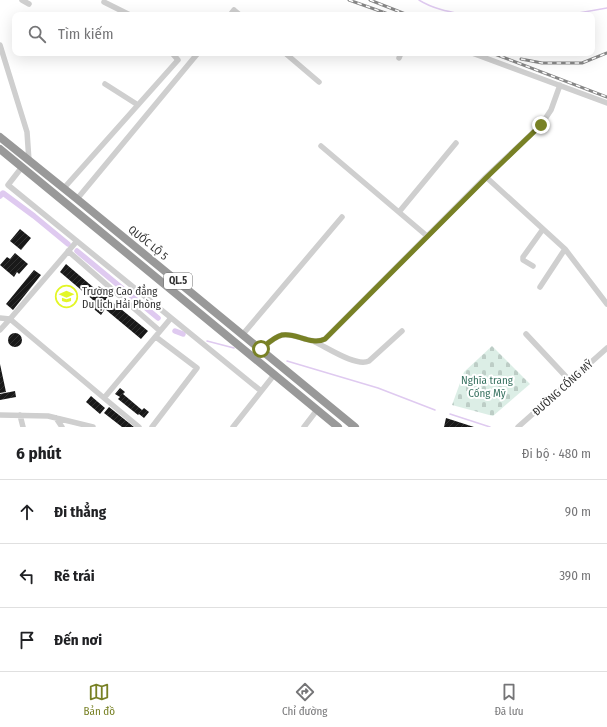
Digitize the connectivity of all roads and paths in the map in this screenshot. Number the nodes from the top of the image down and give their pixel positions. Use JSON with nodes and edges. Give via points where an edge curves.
{"nodes":[{"id":1,"x":22,"y":0,"type":"edge"},
{"id":2,"x":104,"y":2,"type":"dead end"},
{"id":3,"x":29,"y":4,"type":"dead end"},
{"id":4,"x":124,"y":12,"type":"edge"},
{"id":5,"x":0,"y":45,"type":"edge"},
{"id":6,"x":175,"y":56,"type":"edge"},
{"id":7,"x":196,"y":56,"type":"edge"},
{"id":8,"x":288,"y":56,"type":"edge"},
{"id":9,"x":480,"y":56,"type":"edge"},
{"id":10,"x":318,"y":82,"type":"dead end"},
{"id":11,"x":105,"y":84,"type":"dead end"},
{"id":12,"x":560,"y":85,"type":"junction"},
{"id":13,"x":607,"y":103,"type":"edge"},
{"id":14,"x":138,"y":105,"type":"junction"},
{"id":15,"x":0,"y":137,"type":"edge"},
{"id":16,"x":456,"y":143,"type":"dead end"},
{"id":17,"x":321,"y":146,"type":"dead end"},
{"id":18,"x":0,"y":149,"type":"edge"},
{"id":19,"x":29,"y":161,"type":"junction"},
{"id":20,"x":22,"y":167,"type":"junction"},
{"id":21,"x":486,"y":178,"type":"junction"},
{"id":22,"x":64,"y":188,"type":"junction"},
{"id":23,"x":77,"y":199,"type":"junction"},
{"id":24,"x":398,"y":212,"type":"junction"},
{"id":25,"x":342,"y":217,"type":"dead end"},
{"id":26,"x":543,"y":229,"type":"junction"},
{"id":27,"x":427,"y":236,"type":"junction"},
{"id":28,"x":77,"y":241,"type":"junction"},
{"id":29,"x":565,"y":249,"type":"junction"},
{"id":30,"x":68,"y":252,"type":"junction"},
{"id":31,"x":533,"y":266,"type":"dead end"},
{"id":32,"x":540,"y":287,"type":"dead end"},
{"id":33,"x":607,"y":304,"type":"edge"},
{"id":34,"x":0,"y":318,"type":"edge"},
{"id":35,"x":171,"y":318,"type":"junction"},
{"id":36,"x":10,"y":319,"type":"junction"},
{"id":37,"x":0,"y":330,"type":"edge"},
{"id":38,"x":160,"y":331,"type":"junction"},
{"id":39,"x":402,"y":331,"type":"dead end"},
{"id":40,"x":243,"y":334,"type":"junction"},
{"id":41,"x":526,"y":334,"type":"dead end"},
{"id":42,"x":156,"y":337,"type":"junction"},
{"id":43,"x":313,"y":341,"type":"junction"},
{"id":44,"x":607,"y":348,"type":"edge"},
{"id":45,"x":261,"y":349,"type":"junction"},
{"id":46,"x":274,"y":375,"type":"junction"},
{"id":47,"x":570,"y":381,"type":"junction"},
{"id":48,"x":261,"y":391,"type":"junction"},
{"id":49,"x":104,"y":398,"type":"junction"},
{"id":50,"x":317,"y":410,"type":"junction"},
{"id":51,"x":0,"y":414,"type":"edge"},
{"id":52,"x":20,"y":415,"type":"junction"},
{"id":53,"x":56,"y":418,"type":"junction"},
{"id":54,"x":521,"y":426,"type":"edge"},
{"id":55,"x":23,"y":427,"type":"edge"},
{"id":56,"x":62,"y":427,"type":"edge"},
{"id":57,"x":93,"y":427,"type":"edge"},
{"id":58,"x":139,"y":427,"type":"edge"},
{"id":59,"x":152,"y":427,"type":"edge"},
{"id":60,"x":233,"y":427,"type":"edge"},
{"id":61,"x":304,"y":427,"type":"edge"},
{"id":62,"x":338,"y":427,"type":"edge"},
{"id":63,"x":355,"y":427,"type":"edge"}],
"edges":[{"from":1,"to":3,"type":"street"},
{"from":2,"to":4,"type":"street"},
{"from":5,"to":19,"type":"street","via":[[27,132]]},
{"from":6,"to":14,"type":"street","via":[[178,60]]},
{"from":7,"to":23,"type":"street"},
{"from":8,"to":10,"type":"street"},
{"from":9,"to":12,"type":"street"},
{"from":11,"to":14,"type":"street"},
{"from":12,"to":13,"type":"street"},
{"from":12,"to":21,"type":"street","via":[[551,110],[541,125]]},
{"from":14,"to":22,"type":"street"},
{"from":15,"to":19,"type":"highway","name":"QUỐC LỘ 5","number":"QL.5"},
{"from":16,"to":24,"type":"street"},
{"from":17,"to":24,"type":"street"},
{"from":18,"to":20,"type":"highway","name":"QUỐC LỘ 5","number":"QL.5"},
{"from":19,"to":22,"type":"highway","name":"QUỐC LỘ 5","number":"QL.5"},
{"from":20,"to":28,"type":"street","via":[[8,185]]},
{"from":20,"to":46,"type":"highway","name":"QUỐC LỘ 5","number":"QL.5"},
{"from":21,"to":26,"type":"street"},
{"from":21,"to":27,"type":"street"},
{"from":22,"to":23,"type":"highway","name":"QUỐC LỘ 5","number":"QL.5"},
{"from":23,"to":40,"type":"highway","name":"QUỐC LỘ 5","number":"QL.5"},
{"from":24,"to":27,"type":"street"},
{"from":25,"to":40,"type":"street"},
{"from":26,"to":29,"type":"street"},
{"from":26,"to":31,"type":"street","via":[[523,257],[523,260]]},
{"from":27,"to":43,"type":"street","via":[[325,339]]},
{"from":28,"to":30,"type":"street"},
{"from":28,"to":35,"type":"street"},
{"from":29,"to":32,"type":"street"},
{"from":29,"to":33,"type":"street"},
{"from":30,"to":36,"type":"street"},
{"from":30,"to":38,"type":"street"},
{"from":34,"to":36,"type":"street"},
{"from":35,"to":38,"type":"street"},
{"from":35,"to":48,"type":"street"},
{"from":36,"to":37,"type":"street"},
{"from":36,"to":49,"type":"street"},
{"from":38,"to":42,"type":"street"},
{"from":39,"to":43,"type":"street","via":[[366,363],[356,362]]},
{"from":40,"to":45,"type":"highway","name":"QUỐC LỘ 5","number":"QL.5"},
{"from":41,"to":47,"type":"street"},
{"from":42,"to":49,"type":"street"},
{"from":42,"to":59,"type":"street","via":[[197,368]]},
{"from":43,"to":45,"type":"street","via":[[282,335]]},
{"from":44,"to":47,"type":"street","name":"ĐƯỜNG CỐNG MỸ"},
{"from":45,"to":63,"type":"highway","name":"QUỐC LỘ 5","number":"QL.5"},
{"from":46,"to":48,"type":"street"},
{"from":46,"to":50,"type":"highway","name":"QUỐC LỘ 5","number":"QL.5"},
{"from":47,"to":54,"type":"street","name":"ĐƯỜNG CỐNG MỸ"},
{"from":48,"to":60,"type":"street"},
{"from":49,"to":58,"type":"street"},
{"from":50,"to":61,"type":"street"},
{"from":50,"to":62,"type":"highway","name":"QUỐC LỘ 5","number":"QL.5"},
{"from":51,"to":52,"type":"street"},
{"from":52,"to":53,"type":"street"},
{"from":52,"to":55,"type":"street"},
{"from":53,"to":56,"type":"street"},
{"from":53,"to":57,"type":"street"}]}
